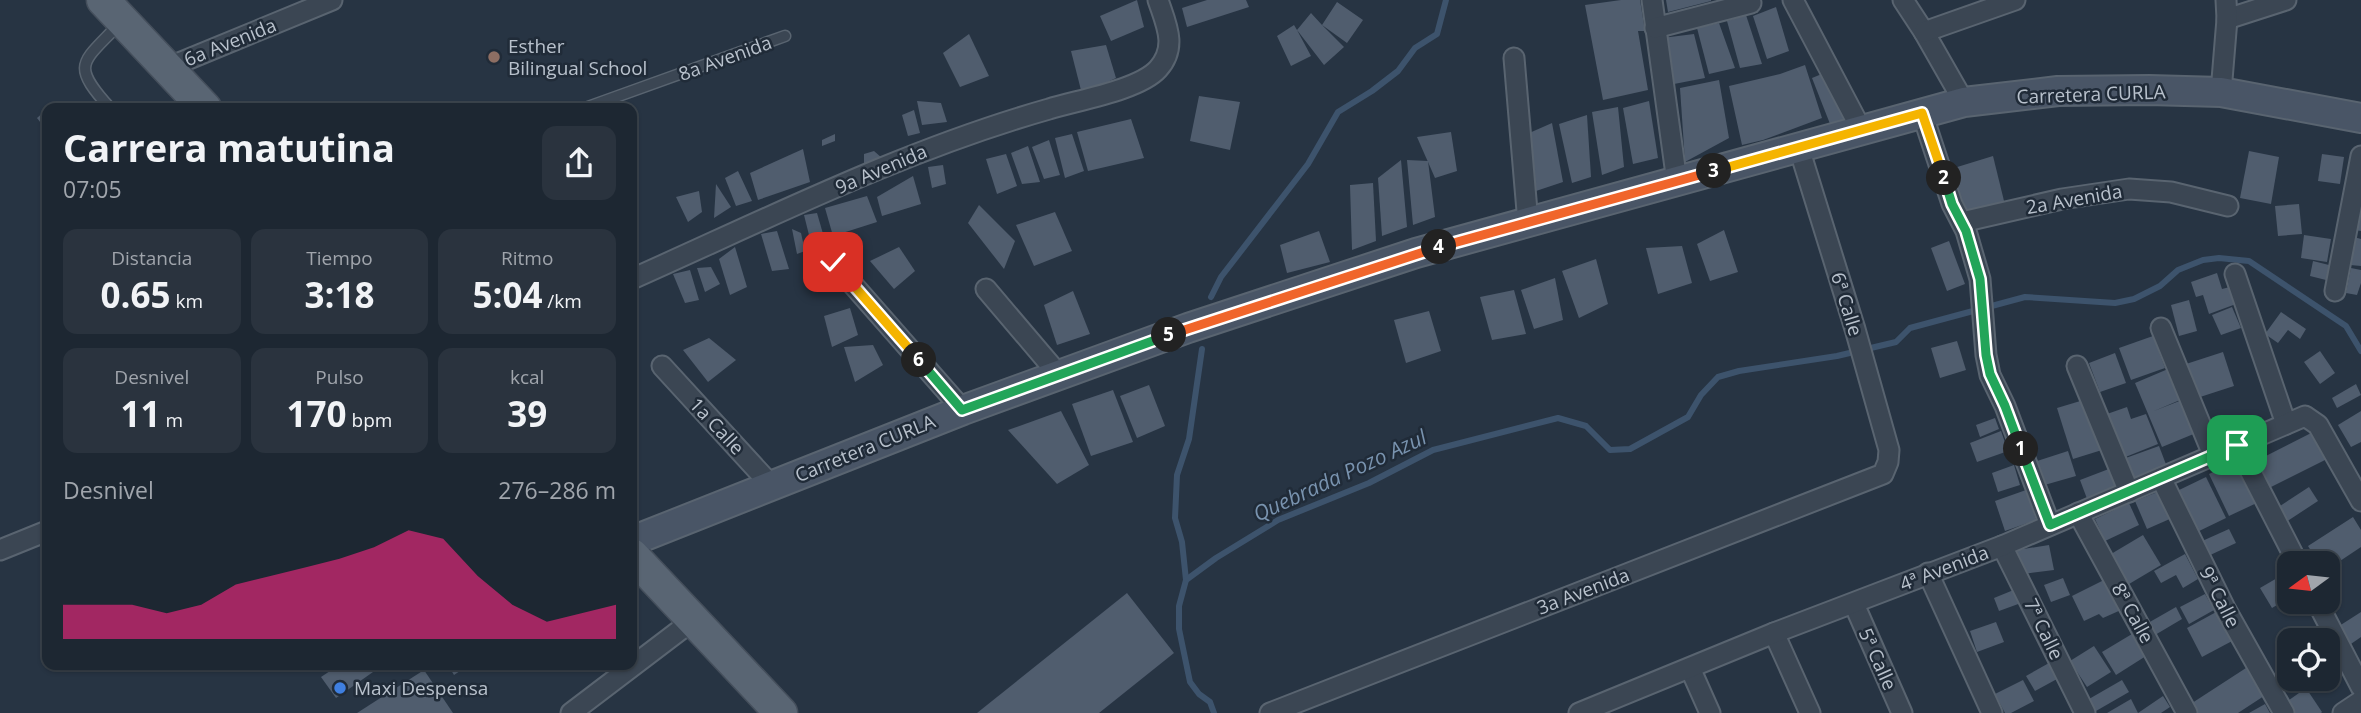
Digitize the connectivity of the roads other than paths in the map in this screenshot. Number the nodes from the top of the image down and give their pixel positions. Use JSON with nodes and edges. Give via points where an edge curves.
{"nodes":[{"id":1,"x":332,"y":0,"type":"edge"},
{"id":2,"x":1158,"y":0,"type":"edge"},
{"id":3,"x":1652,"y":0,"type":"edge"},
{"id":4,"x":1793,"y":0,"type":"edge"},
{"id":5,"x":1903,"y":0,"type":"edge"},
{"id":6,"x":2015,"y":0,"type":"edge"},
{"id":7,"x":2286,"y":0,"type":"edge"},
{"id":8,"x":1751,"y":3,"type":"dead end"},
{"id":9,"x":2227,"y":9,"type":"edge"},
{"id":10,"x":113,"y":10,"type":"edge"},
{"id":11,"x":1655,"y":28,"type":"junction"},
{"id":12,"x":1924,"y":32,"type":"junction"},
{"id":13,"x":785,"y":36,"type":"dead end"},
{"id":14,"x":1514,"y":58,"type":"dead end"},
{"id":15,"x":167,"y":68,"type":"junction"},
{"id":16,"x":2221,"y":92,"type":"junction"},
{"id":17,"x":195,"y":102,"type":"edge"},
{"id":18,"x":1964,"y":102,"type":"junction"},
{"id":19,"x":105,"y":103,"type":"edge"},
{"id":20,"x":599,"y":103,"type":"edge"},
{"id":21,"x":1922,"y":113,"type":"junction"},
{"id":22,"x":2361,"y":118,"type":"edge"},
{"id":23,"x":1861,"y":129,"type":"junction"},
{"id":24,"x":1799,"y":148,"type":"junction"},
{"id":25,"x":2361,"y":156,"type":"edge"},
{"id":26,"x":1676,"y":182,"type":"junction"},
{"id":27,"x":2228,"y":206,"type":"dead end"},
{"id":28,"x":1962,"y":222,"type":"junction"},
{"id":29,"x":1528,"y":223,"type":"junction"},
{"id":30,"x":833,"y":262,"type":"dead end"},
{"id":31,"x":2235,"y":274,"type":"dead end"},
{"id":32,"x":637,"y":277,"type":"edge"},
{"id":33,"x":986,"y":289,"type":"dead end"},
{"id":34,"x":2335,"y":291,"type":"dead end"},
{"id":35,"x":2161,"y":328,"type":"dead end"},
{"id":36,"x":662,"y":366,"type":"dead end"},
{"id":37,"x":2077,"y":366,"type":"dead end"},
{"id":38,"x":1059,"y":375,"type":"junction"},
{"id":39,"x":962,"y":410,"type":"junction"},
{"id":40,"x":2286,"y":424,"type":"junction"},
{"id":41,"x":2237,"y":445,"type":"junction"},
{"id":42,"x":2213,"y":455,"type":"junction"},
{"id":43,"x":1888,"y":462,"type":"joint"},
{"id":44,"x":2161,"y":478,"type":"junction"},
{"id":45,"x":771,"y":485,"type":"junction"},
{"id":46,"x":2129,"y":492,"type":"junction"},
{"id":47,"x":2361,"y":501,"type":"edge"},
{"id":48,"x":2078,"y":513,"type":"junction"},
{"id":49,"x":2050,"y":525,"type":"junction"},
{"id":50,"x":42,"y":533,"type":"edge"},
{"id":51,"x":637,"y":539,"type":"edge"},
{"id":52,"x":2002,"y":546,"type":"junction"},
{"id":53,"x":0,"y":550,"type":"edge"},
{"id":54,"x":2291,"y":551,"type":"edge"},
{"id":55,"x":637,"y":560,"type":"edge"},
{"id":56,"x":1928,"y":573,"type":"junction"},
{"id":57,"x":1854,"y":604,"type":"junction"},
{"id":58,"x":2323,"y":614,"type":"edge"},
{"id":59,"x":692,"y":621,"type":"junction"},
{"id":60,"x":1774,"y":633,"type":"junction"},
{"id":61,"x":637,"y":662,"type":"edge"},
{"id":62,"x":1690,"y":668,"type":"junction"},
{"id":63,"x":627,"y":670,"type":"edge"},
{"id":64,"x":2361,"y":687,"type":"edge"},
{"id":65,"x":2361,"y":701,"type":"edge"},
{"id":66,"x":1613,"y":707,"type":"edge"},
{"id":67,"x":570,"y":713,"type":"edge"},
{"id":68,"x":780,"y":713,"type":"edge"},
{"id":69,"x":1270,"y":713,"type":"edge"},
{"id":70,"x":1579,"y":713,"type":"edge"},
{"id":71,"x":1710,"y":713,"type":"edge"},
{"id":72,"x":1810,"y":713,"type":"edge"},
{"id":73,"x":1902,"y":713,"type":"edge"},
{"id":74,"x":1992,"y":713,"type":"edge"},
{"id":75,"x":2085,"y":713,"type":"edge"},
{"id":76,"x":2187,"y":713,"type":"edge"},
{"id":77,"x":2284,"y":713,"type":"edge"},
{"id":78,"x":2343,"y":713,"type":"edge"}],
"edges":[{"from":1,"to":15,"type":"street","name":"6a Avenida"},
{"from":2,"to":32,"type":"street","name":"9a Avenida","via":[[1171,36],[1167,54],[1158,69],[1139,83],[911,154]]},
{"from":3,"to":11,"type":"street"},
{"from":4,"to":23,"type":"street"},
{"from":5,"to":12,"type":"street"},
{"from":6,"to":12,"type":"street"},
{"from":7,"to":9,"type":"street"},
{"from":8,"to":11,"type":"street"},
{"from":9,"to":16,"type":"street"},
{"from":10,"to":15,"type":"main road"},
{"from":10,"to":19,"type":"lane","via":[[86,60],[84,73]]},
{"from":11,"to":26,"type":"street"},
{"from":12,"to":18,"type":"street"},
{"from":13,"to":20,"type":"lane","name":"8a Avenida"},
{"from":14,"to":29,"type":"street"},
{"from":15,"to":17,"type":"main road"},
{"from":16,"to":18,"type":"main road","name":"Carretera CURLA","via":[[2057,91]]},
{"from":16,"to":22,"type":"main road","name":"Carretera CURLA"},
{"from":18,"to":21,"type":"main road","name":"Carretera CURLA"},
{"from":21,"to":23,"type":"main road","name":"Carretera CURLA"},
{"from":21,"to":28,"type":"street"},
{"from":23,"to":24,"type":"main road","name":"Carretera CURLA"},
{"from":24,"to":26,"type":"main road","name":"Carretera CURLA"},
{"from":24,"to":43,"type":"street","name":"6ª Calle","via":[[1889,450]]},
{"from":25,"to":34,"type":"street"},
{"from":26,"to":29,"type":"main road","name":"Carretera CURLA"},
{"from":27,"to":28,"type":"street","name":"2a Avenida","via":[[2171,192],[2129,189]]},
{"from":28,"to":49,"type":"street","via":[[1980,279],[1990,374]]},
{"from":29,"to":38,"type":"main road","name":"Carretera CURLA","via":[[1416,253]]},
{"from":30,"to":39,"type":"street"},
{"from":31,"to":40,"type":"street"},
{"from":33,"to":38,"type":"street"},
{"from":35,"to":42,"type":"street"},
{"from":36,"to":45,"type":"street","name":"1a Calle"},
{"from":37,"to":46,"type":"street"},
{"from":38,"to":39,"type":"main road","name":"Carretera CURLA"},
{"from":39,"to":45,"type":"main road","name":"Carretera CURLA"},
{"from":40,"to":41,"type":"street","name":"4ª Avenida"},
{"from":40,"to":47,"type":"street","name":"4ª Avenida","via":[[2305,416],[2318,425]]},
{"from":41,"to":42,"type":"street","name":"4ª Avenida"},
{"from":41,"to":54,"type":"street"},
{"from":42,"to":44,"type":"street","name":"4ª Avenida"},
{"from":43,"to":69,"type":"street","name":"3a Avenida","via":[[1883,474]]},
{"from":44,"to":46,"type":"street","name":"4ª Avenida"},
{"from":44,"to":77,"type":"street","name":"9ª Calle","via":[[2225,610]]},
{"from":45,"to":51,"type":"main road","name":"Carretera CURLA"},
{"from":46,"to":48,"type":"street","name":"4ª Avenida"},
{"from":48,"to":49,"type":"street","name":"4ª Avenida"},
{"from":48,"to":76,"type":"street","name":"8ª Calle"},
{"from":49,"to":52,"type":"street","name":"4ª Avenida"},
{"from":50,"to":53,"type":"street"},
{"from":52,"to":56,"type":"street","name":"4ª Avenida"},
{"from":52,"to":75,"type":"street","name":"7ª Calle"},
{"from":55,"to":59,"type":"main road"},
{"from":56,"to":57,"type":"street","name":"4ª Avenida"},
{"from":56,"to":74,"type":"street"},
{"from":57,"to":60,"type":"street","name":"4ª Avenida"},
{"from":57,"to":73,"type":"street","name":"5ª Calle"},
{"from":58,"to":64,"type":"street"},
{"from":59,"to":61,"type":"street"},
{"from":59,"to":68,"type":"main road"},
{"from":60,"to":62,"type":"street","name":"4ª Avenida"},
{"from":60,"to":72,"type":"street"},
{"from":62,"to":66,"type":"street","name":"4ª Avenida"},
{"from":62,"to":71,"type":"street"},
{"from":63,"to":67,"type":"street"},
{"from":65,"to":78,"type":"street"},
{"from":66,"to":70,"type":"street","name":"4ª Avenida"}]}
